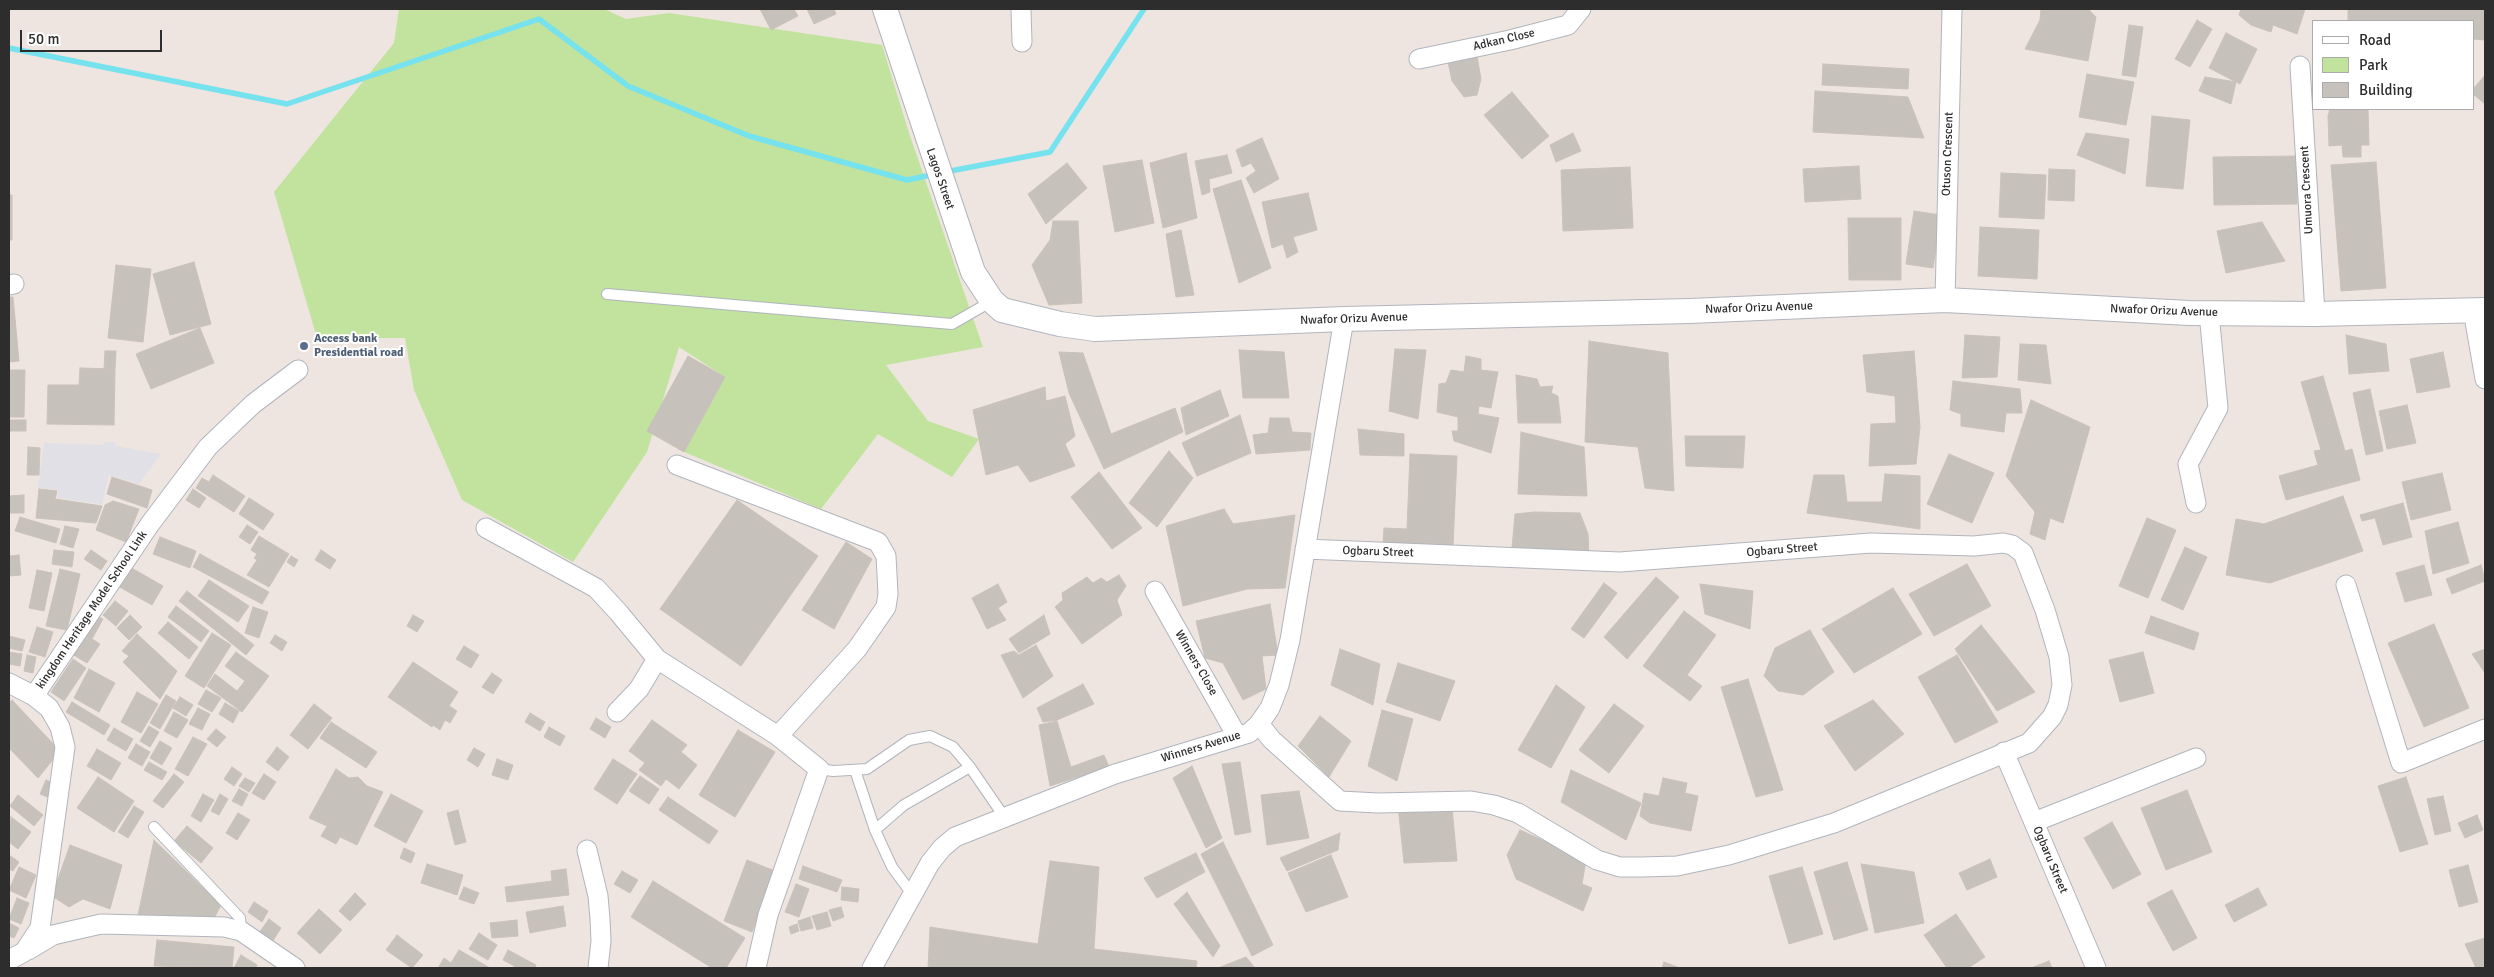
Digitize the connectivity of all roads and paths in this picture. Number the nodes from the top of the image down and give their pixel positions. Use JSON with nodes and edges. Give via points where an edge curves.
{"nodes":[{"id":1,"x":885,"y":9,"type":"edge"},
{"id":2,"x":1021,"y":9,"type":"edge"},
{"id":3,"x":1581,"y":9,"type":"edge"},
{"id":4,"x":1952,"y":9,"type":"edge"},
{"id":5,"x":1022,"y":42,"type":"dead end"},
{"id":6,"x":1420,"y":59,"type":"dead end"},
{"id":7,"x":2300,"y":66,"type":"dead end"},
{"id":8,"x":606,"y":294,"type":"dead end"},
{"id":9,"x":1945,"y":300,"type":"junction"},
{"id":10,"x":992,"y":301,"type":"junction"},
{"id":11,"x":2479,"y":310,"type":"edge"},
{"id":12,"x":2209,"y":313,"type":"junction"},
{"id":13,"x":2315,"y":314,"type":"junction"},
{"id":14,"x":1034,"y":319,"type":"joint"},
{"id":15,"x":1344,"y":319,"type":"junction"},
{"id":16,"x":298,"y":370,"type":"dead end"},
{"id":17,"x":2485,"y":379,"type":"edge"},
{"id":18,"x":677,"y":465,"type":"dead end"},
{"id":19,"x":2196,"y":503,"type":"dead end"},
{"id":20,"x":486,"y":528,"type":"dead end"},
{"id":21,"x":1305,"y":549,"type":"junction"},
{"id":22,"x":2346,"y":585,"type":"dead end"},
{"id":23,"x":1156,"y":591,"type":"dead end"},
{"id":24,"x":657,"y":659,"type":"junction"},
{"id":25,"x":9,"y":683,"type":"edge"},
{"id":26,"x":34,"y":696,"type":"junction"},
{"id":27,"x":617,"y":712,"type":"dead end"},
{"id":28,"x":1259,"y":724,"type":"junction"},
{"id":29,"x":2485,"y":729,"type":"edge"},
{"id":30,"x":778,"y":736,"type":"junction"},
{"id":31,"x":1237,"y":736,"type":"junction"},
{"id":32,"x":2004,"y":752,"type":"junction"},
{"id":33,"x":2196,"y":758,"type":"dead end"},
{"id":34,"x":970,"y":768,"type":"junction"},
{"id":35,"x":819,"y":769,"type":"junction"},
{"id":36,"x":855,"y":770,"type":"junction"},
{"id":37,"x":1005,"y":818,"type":"junction"},
{"id":38,"x":2034,"y":822,"type":"junction"},
{"id":39,"x":154,"y":827,"type":"dead end"},
{"id":40,"x":875,"y":830,"type":"junction"},
{"id":41,"x":587,"y":850,"type":"dead end"},
{"id":42,"x":912,"y":894,"type":"junction"},
{"id":43,"x":241,"y":932,"type":"junction"},
{"id":44,"x":16,"y":956,"type":"edge"},
{"id":45,"x":294,"y":968,"type":"edge"},
{"id":46,"x":598,"y":968,"type":"edge"},
{"id":47,"x":756,"y":968,"type":"edge"},
{"id":48,"x":872,"y":968,"type":"edge"},
{"id":49,"x":2096,"y":968,"type":"edge"}],
"edges":[{"from":1,"to":10,"type":"street","name":"Lagos Street","via":[[973,272]]},
{"from":2,"to":5,"type":"street"},
{"from":3,"to":6,"type":"street","name":"Adkan Close","via":[[1568,25]]},
{"from":4,"to":9,"type":"street","name":"Otuson Crescent"},
{"from":7,"to":13,"type":"street","name":"Umuora Crescent"},
{"from":8,"to":10,"type":"lane","via":[[952,324]]},
{"from":9,"to":12,"type":"street","name":"Nwafor Orizu Avenue"},
{"from":9,"to":15,"type":"street","name":"Nwafor Orizu Avenue"},
{"from":10,"to":14,"type":"street","name":"Lagos Street","via":[[1002,310]]},
{"from":11,"to":13,"type":"street","name":"Nwafor Orizu Avenue"},
{"from":11,"to":17,"type":"street"},
{"from":12,"to":13,"type":"street","name":"Nwafor Orizu Avenue"},
{"from":12,"to":19,"type":"street","via":[[2218,408],[2188,464]]},
{"from":14,"to":15,"type":"street","name":"Nwafor Orizu Avenue","via":[[1095,329]]},
{"from":15,"to":21,"type":"street","name":"Winners Avenue"},
{"from":16,"to":26,"type":"street","name":"kingdom Heritage Model School Link","via":[[253,404],[208,447],[150,524]]},
{"from":18,"to":30,"type":"street","via":[[878,542],[886,556],[886,607],[857,649]]},
{"from":20,"to":24,"type":"street","via":[[596,588]]},
{"from":21,"to":28,"type":"street","name":"Winners Avenue","via":[[1279,685]]},
{"from":21,"to":32,"type":"street","name":"Ogbaru Street","via":[[1620,562],[1871,542],[2012,545],[2028,563],[2045,610],[2060,657],[2062,685],[2058,705],[2042,730],[2029,743]]},
{"from":22,"to":29,"type":"street","via":[[2401,763]]},
{"from":23,"to":31,"type":"street","name":"Winners Close"},
{"from":24,"to":27,"type":"street","via":[[639,689]]},
{"from":24,"to":30,"type":"street"},
{"from":25,"to":26,"type":"street"},
{"from":26,"to":44,"type":"street","name":"kingdom Heritage Model School Link","via":[[49,708],[66,747],[40,928]]},
{"from":28,"to":31,"type":"street","name":"Winners Avenue","via":[[1249,733]]},
{"from":28,"to":32,"type":"street","name":"Ogbaru Street","via":[[1272,740],[1340,801],[1471,801],[1494,805],[1518,813],[1597,860],[1620,867],[1677,866],[1762,845],[1834,822]]},
{"from":30,"to":35,"type":"street"},
{"from":31,"to":37,"type":"street","name":"Winners Avenue","via":[[1115,774]]},
{"from":32,"to":38,"type":"street","name":"Ogbaru Street"},
{"from":33,"to":38,"type":"street"},
{"from":34,"to":36,"type":"lane","via":[[953,747],[930,736],[909,740],[867,769]]},
{"from":34,"to":37,"type":"lane"},
{"from":34,"to":40,"type":"lane","via":[[904,805]]},
{"from":35,"to":36,"type":"lane"},
{"from":35,"to":47,"type":"street","via":[[768,916]]},
{"from":36,"to":40,"type":"lane"},
{"from":37,"to":42,"type":"street","name":"Winners Avenue","via":[[955,837],[930,863]]},
{"from":38,"to":49,"type":"street","name":"Ogbaru Street"},
{"from":39,"to":43,"type":"lane","via":[[240,918]]},
{"from":40,"to":42,"type":"lane","via":[[892,867]]},
{"from":41,"to":46,"type":"street","via":[[598,896],[601,941]]},
{"from":42,"to":48,"type":"street","name":"Winners Avenue"},
{"from":43,"to":44,"type":"street","via":[[215,926],[101,924],[53,935]]},
{"from":43,"to":45,"type":"street"}]}
